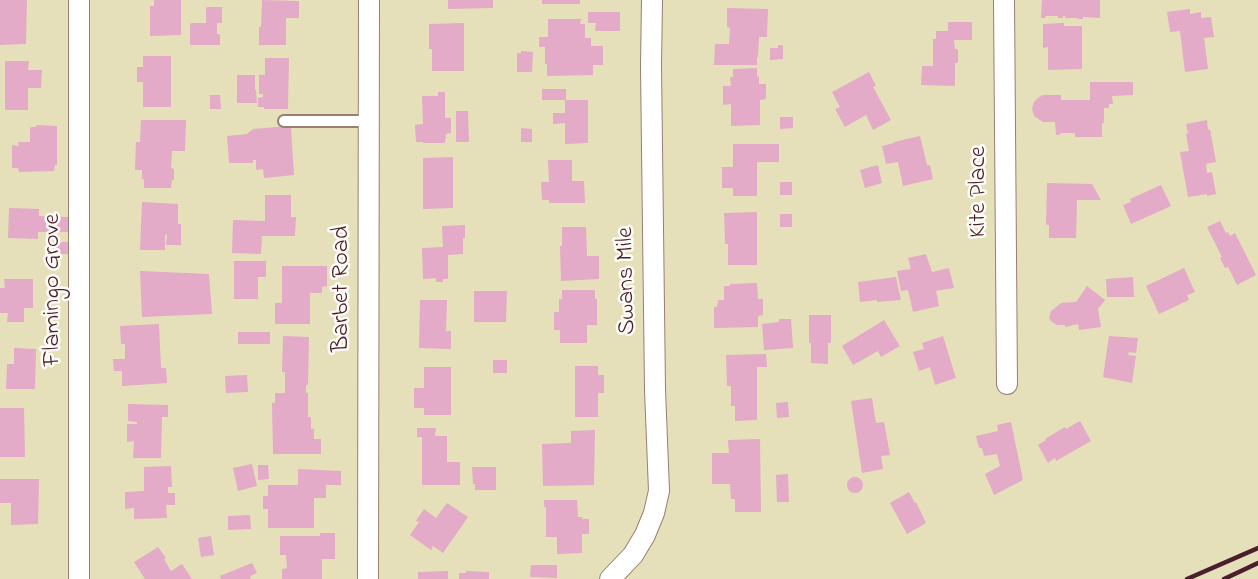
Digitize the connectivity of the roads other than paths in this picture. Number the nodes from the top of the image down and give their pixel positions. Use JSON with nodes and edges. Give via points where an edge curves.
{"nodes":[{"id":1,"x":79,"y":0,"type":"edge"},
{"id":2,"x":369,"y":0,"type":"edge"},
{"id":3,"x":652,"y":0,"type":"edge"},
{"id":4,"x":1004,"y":0,"type":"edge"},
{"id":5,"x":284,"y":121,"type":"dead end"},
{"id":6,"x":369,"y":121,"type":"junction"},
{"id":7,"x":1007,"y":384,"type":"dead end"},
{"id":8,"x":79,"y":579,"type":"edge"},
{"id":9,"x":368,"y":579,"type":"edge"},
{"id":10,"x":610,"y":579,"type":"edge"}],
"edges":[{"from":1,"to":8,"type":"street","name":"Flamingo Grove"},
{"from":2,"to":6,"type":"street","name":"Barbet Road"},
{"from":3,"to":10,"type":"street","name":"Swans Mile","via":[[659,490],[645,535],[633,555]]},
{"from":4,"to":7,"type":"street","name":"Kite Place"},
{"from":5,"to":6,"type":"lane"},
{"from":6,"to":9,"type":"street","name":"Barbet Road"}]}
